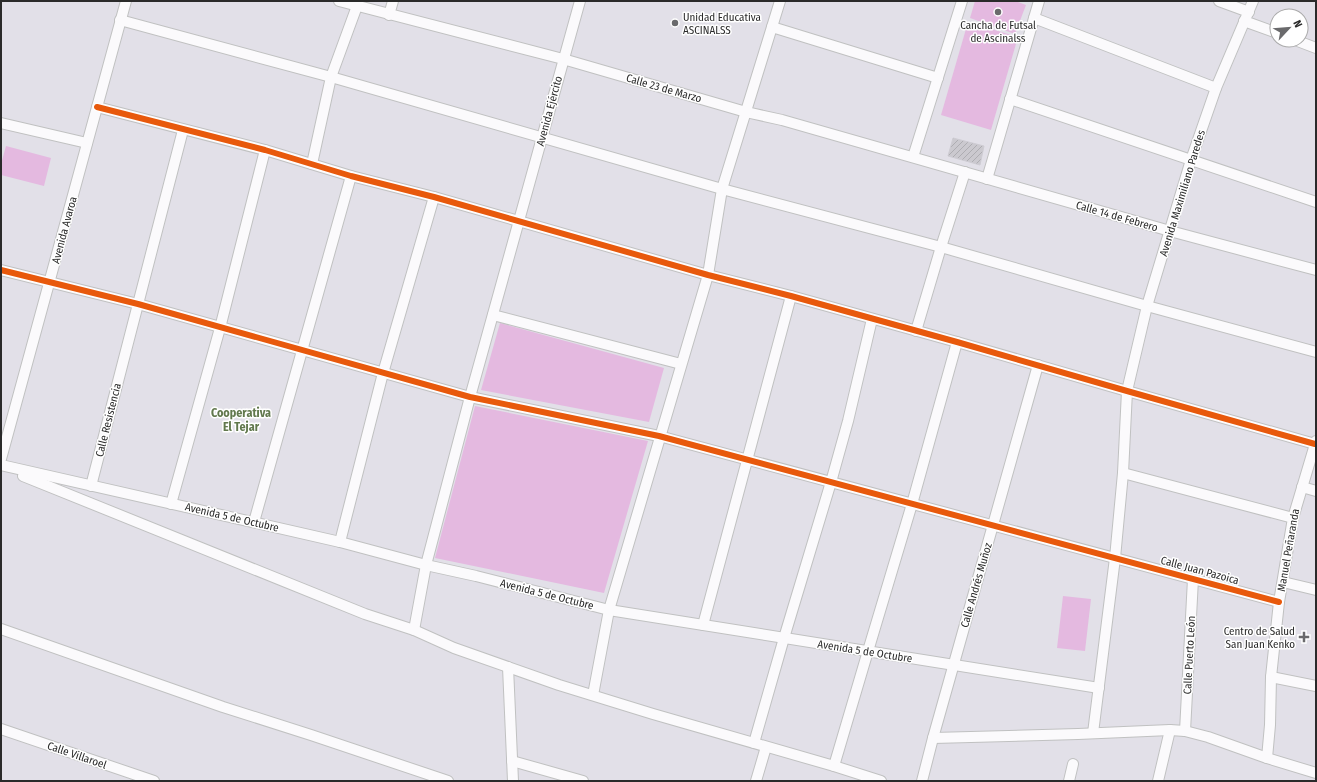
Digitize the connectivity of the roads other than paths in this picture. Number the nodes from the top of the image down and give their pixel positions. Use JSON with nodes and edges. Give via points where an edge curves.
{"nodes":[{"id":1,"x":126,"y":1,"type":"edge"},
{"id":2,"x":339,"y":1,"type":"edge"},
{"id":3,"x":393,"y":1,"type":"edge"},
{"id":4,"x":580,"y":1,"type":"edge"},
{"id":5,"x":780,"y":1,"type":"edge"},
{"id":6,"x":962,"y":1,"type":"edge"},
{"id":7,"x":1039,"y":1,"type":"edge"},
{"id":8,"x":1219,"y":1,"type":"edge"},
{"id":9,"x":1253,"y":1,"type":"edge"},
{"id":10,"x":357,"y":6,"type":"junction"},
{"id":11,"x":389,"y":14,"type":"junction"},
{"id":12,"x":1246,"y":16,"type":"junction"},
{"id":13,"x":1034,"y":18,"type":"junction"},
{"id":14,"x":120,"y":20,"type":"junction"},
{"id":15,"x":772,"y":27,"type":"junction"},
{"id":16,"x":1269,"y":29,"type":"edge"},
{"id":17,"x":563,"y":59,"type":"junction"},
{"id":18,"x":331,"y":76,"type":"junction"},
{"id":19,"x":938,"y":78,"type":"junction"},
{"id":20,"x":1216,"y":88,"type":"junction"},
{"id":21,"x":1010,"y":99,"type":"junction"},
{"id":22,"x":97,"y":107,"type":"junction"},
{"id":23,"x":746,"y":112,"type":"junction"},
{"id":24,"x":2,"y":126,"type":"edge"},
{"id":25,"x":183,"y":130,"type":"junction"},
{"id":26,"x":542,"y":137,"type":"junction"},
{"id":27,"x":87,"y":143,"type":"junction"},
{"id":28,"x":265,"y":150,"type":"junction"},
{"id":29,"x":913,"y":158,"type":"junction"},
{"id":30,"x":1191,"y":160,"type":"junction"},
{"id":31,"x":312,"y":164,"type":"junction"},
{"id":32,"x":965,"y":172,"type":"junction"},
{"id":33,"x":351,"y":176,"type":"junction"},
{"id":34,"x":987,"y":179,"type":"junction"},
{"id":35,"x":722,"y":189,"type":"junction"},
{"id":36,"x":434,"y":198,"type":"junction"},
{"id":37,"x":1316,"y":202,"type":"edge"},
{"id":38,"x":518,"y":222,"type":"junction"},
{"id":39,"x":1170,"y":231,"type":"junction"},
{"id":40,"x":941,"y":246,"type":"junction"},
{"id":41,"x":1,"y":270,"type":"edge"},
{"id":42,"x":1316,"y":270,"type":"edge"},
{"id":43,"x":708,"y":275,"type":"junction"},
{"id":44,"x":50,"y":282,"type":"junction"},
{"id":45,"x":791,"y":296,"type":"junction"},
{"id":46,"x":138,"y":304,"type":"junction"},
{"id":47,"x":1147,"y":306,"type":"junction"},
{"id":48,"x":493,"y":315,"type":"junction"},
{"id":49,"x":872,"y":319,"type":"junction"},
{"id":50,"x":220,"y":328,"type":"junction"},
{"id":51,"x":916,"y":331,"type":"junction"},
{"id":52,"x":957,"y":342,"type":"junction"},
{"id":53,"x":302,"y":350,"type":"junction"},
{"id":54,"x":1316,"y":352,"type":"edge"},
{"id":55,"x":681,"y":364,"type":"junction"},
{"id":56,"x":1038,"y":366,"type":"junction"},
{"id":57,"x":383,"y":373,"type":"junction"},
{"id":58,"x":1127,"y":391,"type":"junction"},
{"id":59,"x":470,"y":397,"type":"junction"},
{"id":60,"x":659,"y":436,"type":"junction"},
{"id":61,"x":1315,"y":443,"type":"edge"},
{"id":62,"x":1,"y":459,"type":"edge"},
{"id":63,"x":747,"y":460,"type":"junction"},
{"id":64,"x":1,"y":466,"type":"edge"},
{"id":65,"x":1123,"y":473,"type":"junction"},
{"id":66,"x":831,"y":482,"type":"junction"},
{"id":67,"x":91,"y":486,"type":"junction"},
{"id":68,"x":1302,"y":487,"type":"junction"},
{"id":69,"x":1316,"y":491,"type":"edge"},
{"id":70,"x":171,"y":504,"type":"junction"},
{"id":71,"x":912,"y":504,"type":"junction"},
{"id":72,"x":1292,"y":518,"type":"junction"},
{"id":73,"x":254,"y":522,"type":"junction"},
{"id":74,"x":993,"y":525,"type":"junction"},
{"id":75,"x":340,"y":542,"type":"junction"},
{"id":76,"x":1115,"y":558,"type":"junction"},
{"id":77,"x":426,"y":565,"type":"junction"},
{"id":78,"x":1193,"y":579,"type":"junction"},
{"id":79,"x":1283,"y":582,"type":"junction"},
{"id":80,"x":1316,"y":590,"type":"edge"},
{"id":81,"x":1279,"y":602,"type":"junction"},
{"id":82,"x":609,"y":610,"type":"junction"},
{"id":83,"x":703,"y":625,"type":"junction"},
{"id":84,"x":1,"y":629,"type":"edge"},
{"id":85,"x":414,"y":630,"type":"junction"},
{"id":86,"x":784,"y":638,"type":"junction"},
{"id":87,"x":868,"y":651,"type":"junction"},
{"id":88,"x":954,"y":665,"type":"junction"},
{"id":89,"x":508,"y":667,"type":"junction"},
{"id":90,"x":1271,"y":677,"type":"junction"},
{"id":91,"x":1316,"y":686,"type":"edge"},
{"id":92,"x":1099,"y":688,"type":"junction"},
{"id":93,"x":593,"y":695,"type":"junction"},
{"id":94,"x":1,"y":729,"type":"edge"},
{"id":95,"x":1170,"y":730,"type":"junction"},
{"id":96,"x":1185,"y":730,"type":"junction"},
{"id":97,"x":1093,"y":733,"type":"junction"},
{"id":98,"x":933,"y":738,"type":"junction"},
{"id":99,"x":754,"y":744,"type":"junction"},
{"id":100,"x":766,"y":747,"type":"junction"},
{"id":101,"x":1267,"y":758,"type":"junction"},
{"id":102,"x":512,"y":761,"type":"junction"},
{"id":103,"x":1073,"y":764,"type":"dead end"},
{"id":104,"x":834,"y":766,"type":"junction"},
{"id":105,"x":1316,"y":772,"type":"edge"},
{"id":106,"x":154,"y":781,"type":"edge"},
{"id":107,"x":448,"y":781,"type":"edge"},
{"id":108,"x":513,"y":781,"type":"edge"},
{"id":109,"x":582,"y":781,"type":"edge"},
{"id":110,"x":756,"y":781,"type":"edge"},
{"id":111,"x":881,"y":781,"type":"edge"},
{"id":112,"x":922,"y":781,"type":"edge"},
{"id":113,"x":1069,"y":781,"type":"edge"},
{"id":114,"x":1158,"y":781,"type":"edge"}],
"edges":[{"from":1,"to":14,"type":"street","name":"Avenida Avaroa"},
{"from":2,"to":10,"type":"street","name":"Calle 23 de Marzo"},
{"from":3,"to":11,"type":"street"},
{"from":4,"to":17,"type":"street","name":"Avenida Ejército"},
{"from":5,"to":15,"type":"street"},
{"from":6,"to":19,"type":"street"},
{"from":7,"to":13,"type":"street"},
{"from":8,"to":12,"type":"street"},
{"from":9,"to":12,"type":"street","name":"Avenida Maximiliano Paredes"},
{"from":10,"to":11,"type":"street","name":"Calle 23 de Marzo"},
{"from":10,"to":18,"type":"street"},
{"from":11,"to":17,"type":"street","name":"Calle 23 de Marzo"},
{"from":12,"to":16,"type":"street"},
{"from":12,"to":20,"type":"street","name":"Avenida Maximiliano Paredes"},
{"from":13,"to":20,"type":"street"},
{"from":13,"to":21,"type":"street"},
{"from":14,"to":18,"type":"street"},
{"from":14,"to":22,"type":"street","name":"Avenida Avaroa"},
{"from":15,"to":19,"type":"street"},
{"from":15,"to":23,"type":"street"},
{"from":17,"to":23,"type":"street","name":"Calle 23 de Marzo"},
{"from":17,"to":26,"type":"street","name":"Avenida Ejército"},
{"from":18,"to":26,"type":"street"},
{"from":18,"to":31,"type":"street"},
{"from":19,"to":29,"type":"street"},
{"from":20,"to":30,"type":"street","name":"Avenida Maximiliano Paredes"},
{"from":21,"to":30,"type":"street"},
{"from":21,"to":34,"type":"street"},
{"from":22,"to":25,"type":"street"},
{"from":22,"to":27,"type":"street","name":"Avenida Avaroa"},
{"from":23,"to":29,"type":"street","name":"Calle 23 de Marzo"},
{"from":23,"to":35,"type":"street"},
{"from":24,"to":27,"type":"street"},
{"from":25,"to":28,"type":"street"},
{"from":25,"to":46,"type":"street","name":"Calle Resistencia"},
{"from":26,"to":35,"type":"street"},
{"from":26,"to":38,"type":"street","name":"Avenida Ejército"},
{"from":27,"to":44,"type":"street","name":"Avenida Avaroa"},
{"from":28,"to":31,"type":"street"},
{"from":28,"to":50,"type":"street"},
{"from":29,"to":32,"type":"street","name":"Calle 23 de Marzo"},
{"from":30,"to":37,"type":"street"},
{"from":30,"to":39,"type":"street","name":"Avenida Maximiliano Paredes"},
{"from":31,"to":33,"type":"street"},
{"from":32,"to":34,"type":"street","name":"Calle 23 de Marzo"},
{"from":32,"to":40,"type":"street"},
{"from":33,"to":36,"type":"street"},
{"from":33,"to":53,"type":"street"},
{"from":34,"to":39,"type":"street","name":"Calle 14 de Febrero"},
{"from":35,"to":40,"type":"street"},
{"from":35,"to":43,"type":"street"},
{"from":36,"to":38,"type":"street"},
{"from":36,"to":57,"type":"street"},
{"from":38,"to":43,"type":"street"},
{"from":38,"to":48,"type":"street","name":"Avenida Ejército"},
{"from":39,"to":42,"type":"street","name":"Calle 14 de Febrero"},
{"from":39,"to":47,"type":"street","name":"Avenida Maximiliano Paredes"},
{"from":40,"to":47,"type":"street"},
{"from":40,"to":51,"type":"street"},
{"from":41,"to":44,"type":"street","name":"Calle Juan Pazoica"},
{"from":43,"to":45,"type":"street"},
{"from":43,"to":55,"type":"street"},
{"from":44,"to":46,"type":"street","name":"Calle Juan Pazoica"},
{"from":44,"to":62,"type":"street","name":"Avenida Avaroa"},
{"from":45,"to":49,"type":"street"},
{"from":45,"to":63,"type":"street"},
{"from":46,"to":50,"type":"street","name":"Calle Juan Pazoica"},
{"from":46,"to":67,"type":"street","name":"Calle Resistencia"},
{"from":47,"to":54,"type":"street"},
{"from":47,"to":58,"type":"street","name":"Avenida Maximiliano Paredes"},
{"from":48,"to":55,"type":"street"},
{"from":48,"to":59,"type":"street","name":"Avenida Ejército"},
{"from":49,"to":51,"type":"street"},
{"from":49,"to":66,"type":"street"},
{"from":50,"to":53,"type":"street","name":"Calle Juan Pazoica"},
{"from":50,"to":70,"type":"street"},
{"from":51,"to":52,"type":"street"},
{"from":52,"to":56,"type":"street"},
{"from":52,"to":71,"type":"street"},
{"from":53,"to":57,"type":"street","name":"Calle Juan Pazoica"},
{"from":53,"to":73,"type":"street"},
{"from":55,"to":60,"type":"street"},
{"from":56,"to":58,"type":"street"},
{"from":56,"to":74,"type":"street","name":"Calle Andrés Muñoz"},
{"from":57,"to":59,"type":"street","name":"Calle Juan Pazoica"},
{"from":57,"to":75,"type":"street"},
{"from":58,"to":61,"type":"street"},
{"from":58,"to":65,"type":"street","name":"Avenida Maximiliano Paredes"},
{"from":59,"to":60,"type":"street","name":"Calle Juan Pazoica"},
{"from":59,"to":77,"type":"street","name":"Avenida Ejército"},
{"from":60,"to":63,"type":"street","name":"Calle Juan Pazoica"},
{"from":60,"to":82,"type":"street"},
{"from":61,"to":68,"type":"street","name":"Manuel Peñaranda"},
{"from":63,"to":66,"type":"street","name":"Calle Juan Pazoica"},
{"from":63,"to":83,"type":"street"},
{"from":64,"to":67,"type":"street","name":"Avenida 5 de Octubre"},
{"from":64,"to":85,"type":"street","via":[[365,614]]},
{"from":65,"to":72,"type":"street"},
{"from":65,"to":76,"type":"street","name":"Avenida Maximiliano Paredes"},
{"from":66,"to":71,"type":"street","name":"Calle Juan Pazoica"},
{"from":66,"to":86,"type":"street"},
{"from":67,"to":70,"type":"street","name":"Avenida 5 de Octubre"},
{"from":68,"to":69,"type":"street"},
{"from":68,"to":72,"type":"street","name":"Manuel Peñaranda"},
{"from":70,"to":73,"type":"street","name":"Avenida 5 de Octubre"},
{"from":71,"to":74,"type":"street","name":"Calle Juan Pazoica"},
{"from":71,"to":87,"type":"street"},
{"from":72,"to":79,"type":"street","name":"Manuel Peñaranda"},
{"from":73,"to":75,"type":"street","name":"Avenida 5 de Octubre"},
{"from":74,"to":76,"type":"street","name":"Calle Juan Pazoica"},
{"from":74,"to":88,"type":"street","name":"Calle Andrés Muñoz"},
{"from":75,"to":77,"type":"street","name":"Avenida 5 de Octubre"},
{"from":76,"to":78,"type":"street","name":"Calle Juan Pazoica"},
{"from":76,"to":92,"type":"street","name":"Avenida Maximiliano Paredes"},
{"from":77,"to":82,"type":"street","name":"Avenida 5 de Octubre"},
{"from":77,"to":85,"type":"street","name":"Avenida Ejército"},
{"from":78,"to":81,"type":"street","name":"Calle Juan Pazoica"},
{"from":78,"to":96,"type":"street","name":"Calle Puerto León"},
{"from":79,"to":80,"type":"street"},
{"from":79,"to":81,"type":"street","name":"Manuel Peñaranda"},
{"from":81,"to":90,"type":"street","name":"Manuel Peñaranda"},
{"from":82,"to":83,"type":"street","name":"Avenida 5 de Octubre"},
{"from":82,"to":93,"type":"street"},
{"from":83,"to":86,"type":"street","name":"Avenida 5 de Octubre"},
{"from":84,"to":107,"type":"street","via":[[222,707]]},
{"from":85,"to":89,"type":"street","via":[[454,648]]},
{"from":86,"to":87,"type":"street","name":"Avenida 5 de Octubre"},
{"from":86,"to":99,"type":"street"},
{"from":87,"to":88,"type":"street","name":"Avenida 5 de Octubre"},
{"from":87,"to":104,"type":"street"},
{"from":88,"to":92,"type":"street","name":"Avenida 5 de Octubre"},
{"from":88,"to":98,"type":"street","name":"Calle Andrés Muñoz"},
{"from":89,"to":93,"type":"street"},
{"from":89,"to":102,"type":"street"},
{"from":90,"to":91,"type":"street"},
{"from":90,"to":101,"type":"street","name":"Manuel Peñaranda"},
{"from":92,"to":97,"type":"street","name":"Avenida Maximiliano Paredes"},
{"from":93,"to":99,"type":"street"},
{"from":94,"to":106,"type":"street","name":"Calle Villaroel"},
{"from":95,"to":96,"type":"street"},
{"from":95,"to":97,"type":"street"},
{"from":95,"to":114,"type":"street"},
{"from":96,"to":101,"type":"street"},
{"from":97,"to":98,"type":"street"},
{"from":98,"to":112,"type":"street","name":"Calle Andrés Muñoz"},
{"from":99,"to":100,"type":"street"},
{"from":100,"to":104,"type":"street"},
{"from":100,"to":110,"type":"street"},
{"from":101,"to":105,"type":"street"},
{"from":102,"to":108,"type":"street"},
{"from":102,"to":109,"type":"street"},
{"from":103,"to":113,"type":"street"},
{"from":104,"to":111,"type":"street"}]}
